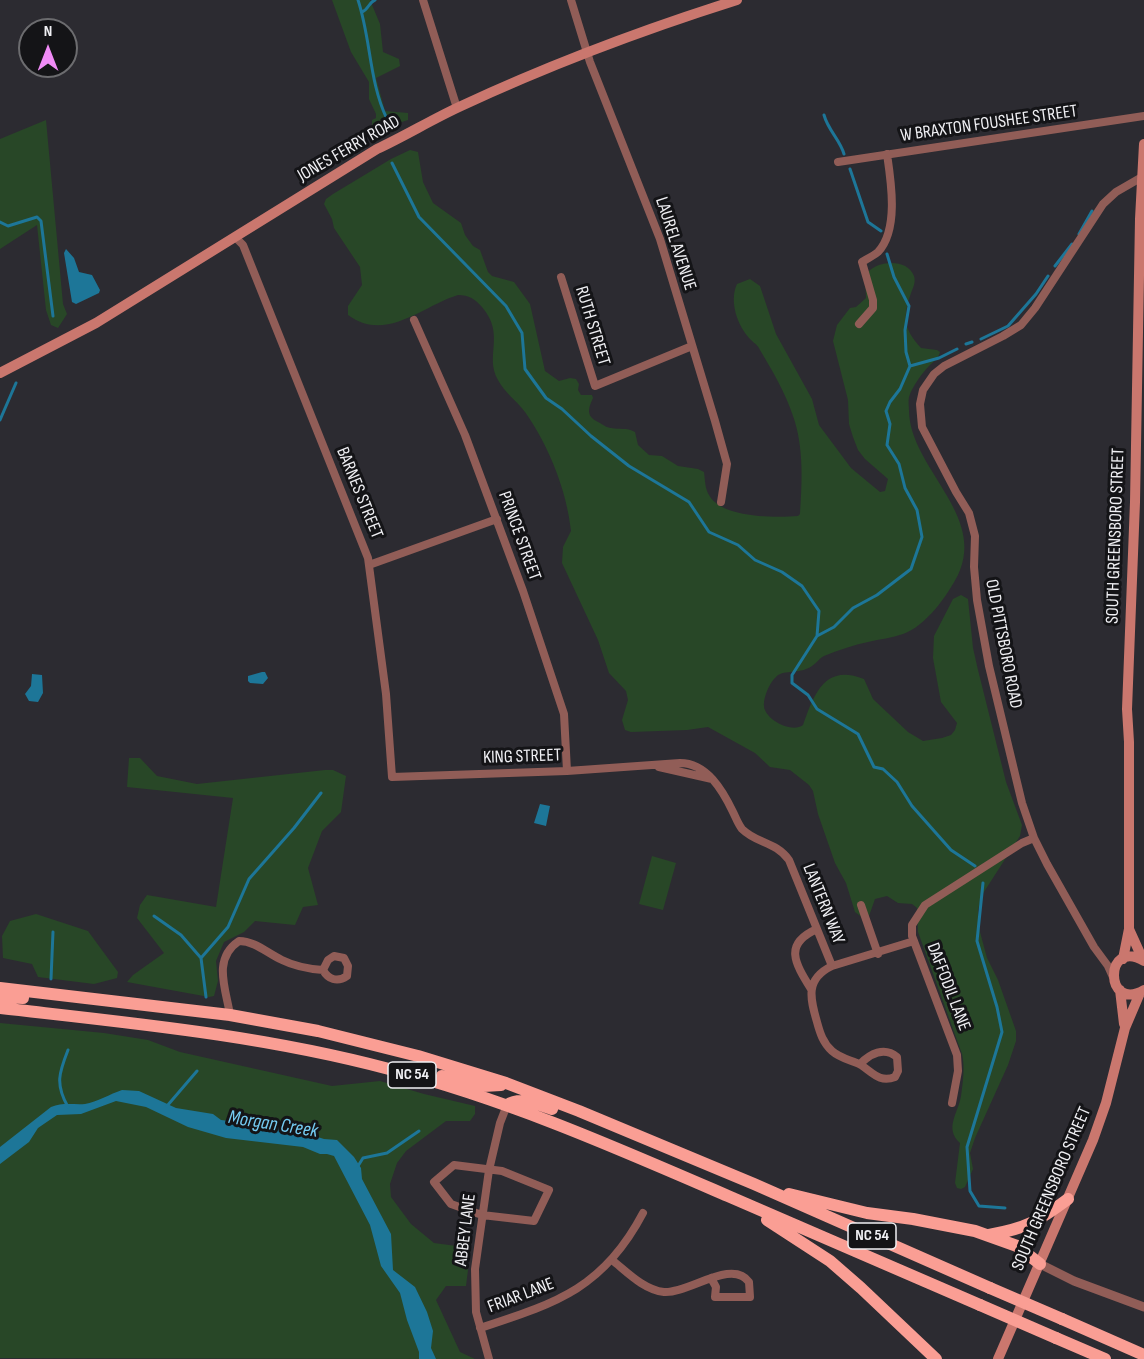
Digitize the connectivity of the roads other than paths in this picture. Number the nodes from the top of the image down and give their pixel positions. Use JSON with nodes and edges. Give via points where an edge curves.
{"nodes":[{"id":1,"x":423,"y":0,"type":"edge"},
{"id":2,"x":571,"y":0,"type":"edge"},
{"id":3,"x":737,"y":0,"type":"edge"},
{"id":4,"x":587,"y":52,"type":"junction"},
{"id":5,"x":457,"y":108,"type":"junction"},
{"id":6,"x":1144,"y":116,"type":"edge"},
{"id":7,"x":1144,"y":144,"type":"edge"},
{"id":8,"x":887,"y":154,"type":"junction"},
{"id":9,"x":838,"y":162,"type":"dead end"},
{"id":10,"x":1142,"y":177,"type":"junction"},
{"id":11,"x":235,"y":237,"type":"junction"},
{"id":12,"x":561,"y":277,"type":"dead end"},
{"id":13,"x":414,"y":320,"type":"dead end"},
{"id":14,"x":860,"y":324,"type":"dead end"},
{"id":15,"x":692,"y":346,"type":"junction"},
{"id":16,"x":0,"y":373,"type":"edge"},
{"id":17,"x":721,"y":502,"type":"dead end"},
{"id":18,"x":497,"y":519,"type":"junction"},
{"id":19,"x":369,"y":565,"type":"junction"},
{"id":20,"x":653,"y":765,"type":"joint"},
{"id":21,"x":567,"y":771,"type":"junction"},
{"id":22,"x":392,"y":777,"type":"joint"},
{"id":23,"x":1034,"y":838,"type":"junction"},
{"id":24,"x":861,"y":905,"type":"dead end"},
{"id":25,"x":817,"y":929,"type":"junction"},
{"id":26,"x":1129,"y":929,"type":"junction"},
{"id":27,"x":914,"y":942,"type":"junction"},
{"id":28,"x":878,"y":954,"type":"junction"},
{"id":29,"x":1102,"y":956,"type":"junction"},
{"id":30,"x":1122,"y":959,"type":"junction"},
{"id":31,"x":1144,"y":960,"type":"edge"},
{"id":32,"x":832,"y":966,"type":"junction"},
{"id":33,"x":323,"y":970,"type":"dead end"},
{"id":34,"x":1113,"y":977,"type":"junction"},
{"id":35,"x":0,"y":988,"type":"edge"},
{"id":36,"x":811,"y":989,"type":"junction"},
{"id":37,"x":1119,"y":990,"type":"junction"},
{"id":38,"x":1142,"y":991,"type":"edge"},
{"id":39,"x":34,"y":992,"type":"junction"},
{"id":40,"x":0,"y":997,"type":"edge"},
{"id":41,"x":0,"y":1008,"type":"edge"},
{"id":42,"x":230,"y":1015,"type":"junction"},
{"id":43,"x":1125,"y":1028,"type":"junction"},
{"id":44,"x":358,"y":1061,"type":"junction"},
{"id":45,"x":860,"y":1064,"type":"junction"},
{"id":46,"x":506,"y":1083,"type":"junction"},
{"id":47,"x":952,"y":1103,"type":"dead end"},
{"id":48,"x":507,"y":1105,"type":"junction"},
{"id":49,"x":609,"y":1123,"type":"junction"},
{"id":50,"x":489,"y":1170,"type":"junction"},
{"id":51,"x":754,"y":1184,"type":"junction"},
{"id":52,"x":730,"y":1197,"type":"junction"},
{"id":53,"x":1068,"y":1199,"type":"junction"},
{"id":54,"x":643,"y":1213,"type":"dead end"},
{"id":55,"x":482,"y":1215,"type":"junction"},
{"id":56,"x":988,"y":1235,"type":"junction"},
{"id":57,"x":612,"y":1260,"type":"junction"},
{"id":58,"x":1040,"y":1263,"type":"junction"},
{"id":59,"x":711,"y":1278,"type":"junction"},
{"id":60,"x":1144,"y":1307,"type":"edge"},
{"id":61,"x":480,"y":1328,"type":"junction"},
{"id":62,"x":1144,"y":1355,"type":"edge"},
{"id":63,"x":489,"y":1359,"type":"edge"},
{"id":64,"x":936,"y":1359,"type":"edge"},
{"id":65,"x":998,"y":1359,"type":"edge"},
{"id":66,"x":1105,"y":1359,"type":"edge"}],
"edges":[{"from":1,"to":5,"type":"street"},
{"from":2,"to":4,"type":"street","name":"LAUREL AVENUE"},
{"from":3,"to":4,"type":"main road","name":"JONES FERRY ROAD"},
{"from":4,"to":5,"type":"main road","name":"JONES FERRY ROAD"},
{"from":4,"to":15,"type":"street","name":"LAUREL AVENUE","via":[[660,238]]},
{"from":5,"to":11,"type":"main road","name":"JONES FERRY ROAD","via":[[377,149]]},
{"from":6,"to":8,"type":"street","name":"W BRAXTON FOUSHEE STREET"},
{"from":7,"to":10,"type":"main road","name":"SOUTH GREENSBORO STREET"},
{"from":8,"to":9,"type":"street","name":"W BRAXTON FOUSHEE STREET"},
{"from":8,"to":14,"type":"street","via":[[890,226],[878,252],[862,262],[873,308]]},
{"from":10,"to":23,"type":"street","name":"OLD PITTSBORO ROAD","via":[[1103,204],[1021,325],[944,366],[928,381],[920,404],[919,415],[926,436],[974,526],[977,600],[989,666]]},
{"from":10,"to":26,"type":"main road","name":"SOUTH GREENSBORO STREET","via":[[1128,709]]},
{"from":11,"to":16,"type":"main road","name":"JONES FERRY ROAD","via":[[96,323]]},
{"from":11,"to":19,"type":"street","name":"BARNES STREET","via":[[243,245]]},
{"from":12,"to":15,"type":"street","name":"RUTH STREET","via":[[595,386]]},
{"from":13,"to":18,"type":"street","name":"PRINCE STREET"},
{"from":15,"to":17,"type":"street","name":"LAUREL AVENUE","via":[[727,464]]},
{"from":18,"to":19,"type":"street"},
{"from":18,"to":21,"type":"street","name":"PRINCE STREET","via":[[564,714]]},
{"from":19,"to":22,"type":"street","name":"BARNES STREET"},
{"from":20,"to":21,"type":"street","name":"KING STREET"},
{"from":20,"to":25,"type":"street","name":"LANTERN WAY","via":[[713,780],[743,829],[776,847],[789,860]]},
{"from":21,"to":22,"type":"street","name":"KING STREET"},
{"from":23,"to":27,"type":"street","name":"DAFFODIL LANE","via":[[925,905],[912,925]]},
{"from":23,"to":29,"type":"street","name":"OLD PITTSBORO ROAD"},
{"from":24,"to":28,"type":"street"},
{"from":25,"to":32,"type":"street","name":"LANTERN WAY"},
{"from":25,"to":36,"type":"street","via":[[797,943],[794,953]]},
{"from":26,"to":30,"type":"main road","name":"SOUTH GREENSBORO STREET"},
{"from":26,"to":31,"type":"main road","name":"SOUTH GREENSBORO STREET"},
{"from":27,"to":28,"type":"street"},
{"from":27,"to":47,"type":"street","name":"DAFFODIL LANE","via":[[957,1055]]},
{"from":28,"to":32,"type":"street"},
{"from":29,"to":30,"type":"street"},
{"from":29,"to":34,"type":"street","name":"OLD PITTSBORO ROAD"},
{"from":30,"to":31,"type":"main road","via":[[1133,956]]},
{"from":30,"to":34,"type":"main road","name":"SOUTH GREENSBORO STREET"},
{"from":32,"to":36,"type":"street","via":[[823,970]]},
{"from":33,"to":42,"type":"street","via":[[302,967],[239,942],[223,960]]},
{"from":34,"to":37,"type":"main road","name":"SOUTH GREENSBORO STREET"},
{"from":35,"to":39,"type":"highway","number":"NC 54"},
{"from":36,"to":45,"type":"street","via":[[811,1004],[826,1045],[840,1057]]},
{"from":37,"to":38,"type":"main road","via":[[1130,994]]},
{"from":37,"to":43,"type":"main road","name":"SOUTH GREENSBORO STREET"},
{"from":38,"to":43,"type":"main road","name":"SOUTH GREENSBORO STREET"},
{"from":39,"to":40,"type":"highway","via":[[24,998]]},
{"from":39,"to":42,"type":"highway","number":"NC 54"},
{"from":41,"to":44,"type":"highway","number":"NC 54","via":[[220,1034]]},
{"from":42,"to":46,"type":"highway","number":"NC 54","via":[[371,1044]]},
{"from":43,"to":53,"type":"main road","name":"SOUTH GREENSBORO STREET","via":[[1106,1104]]},
{"from":44,"to":46,"type":"highway","via":[[404,1065],[483,1086]]},
{"from":44,"to":48,"type":"highway","number":"NC 54"},
{"from":45,"to":45,"type":"street","via":[[879,1052],[893,1053],[899,1064],[895,1077],[887,1080]]},
{"from":46,"to":49,"type":"highway","number":"NC 54"},
{"from":48,"to":49,"type":"highway","via":[[525,1101]]},
{"from":48,"to":50,"type":"street","name":"ABBEY LANE"},
{"from":48,"to":52,"type":"highway","number":"NC 54"},
{"from":49,"to":51,"type":"highway","number":"NC 54"},
{"from":50,"to":55,"type":"street","name":"ABBEY LANE"},
{"from":50,"to":55,"type":"street","via":[[454,1165],[434,1182],[451,1204]]},
{"from":50,"to":55,"type":"street","via":[[502,1171],[549,1190],[534,1221]]},
{"from":51,"to":56,"type":"highway","via":[[846,1209]]},
{"from":51,"to":62,"type":"highway","number":"NC 54","bridge":true},
{"from":52,"to":64,"type":"highway","via":[[830,1261]]},
{"from":52,"to":66,"type":"highway","number":"NC 54","bridge":true},
{"from":53,"to":56,"type":"highway","via":[[1040,1220],[1017,1230]]},
{"from":53,"to":58,"type":"main road","name":"SOUTH GREENSBORO STREET"},
{"from":54,"to":57,"type":"street","name":"FRIAR LANE"},
{"from":55,"to":61,"type":"street","name":"ABBEY LANE","via":[[475,1269]]},
{"from":56,"to":58,"type":"highway","via":[[1017,1246]]},
{"from":57,"to":59,"type":"street","via":[[646,1286],[664,1292]]},
{"from":57,"to":61,"type":"street","name":"FRIAR LANE","via":[[562,1298]]},
{"from":58,"to":60,"type":"street","via":[[1074,1281]]},
{"from":58,"to":65,"type":"main road","name":"SOUTH GREENSBORO STREET"},
{"from":59,"to":59,"type":"street","via":[[716,1287],[715,1297],[750,1297],[749,1282],[740,1275]]},
{"from":61,"to":63,"type":"street","name":"ABBEY LANE"}]}
